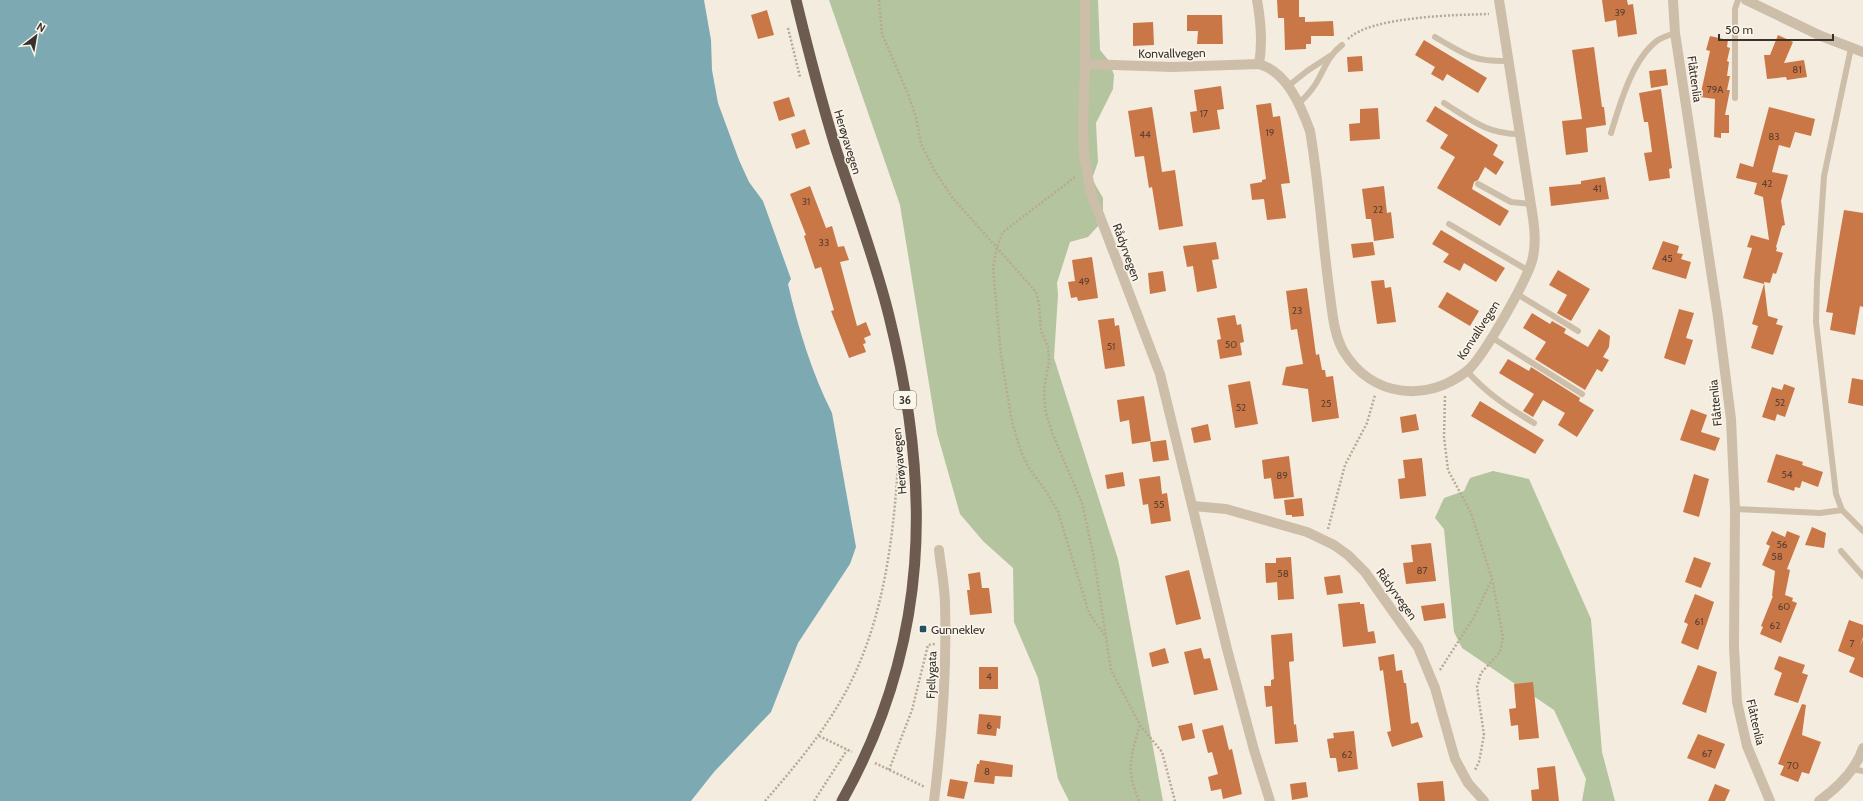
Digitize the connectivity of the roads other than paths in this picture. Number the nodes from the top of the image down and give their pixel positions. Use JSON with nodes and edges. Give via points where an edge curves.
{"nodes":[{"id":1,"x":796,"y":0,"type":"edge"},
{"id":2,"x":1085,"y":0,"type":"edge"},
{"id":3,"x":1257,"y":0,"type":"edge"},
{"id":4,"x":1499,"y":0,"type":"edge"},
{"id":5,"x":1673,"y":0,"type":"edge"},
{"id":6,"x":1738,"y":0,"type":"edge"},
{"id":7,"x":1746,"y":0,"type":"edge"},
{"id":8,"x":1675,"y":33,"type":"junction"},
{"id":9,"x":1436,"y":36,"type":"dead end"},
{"id":10,"x":1342,"y":44,"type":"road end"},
{"id":11,"x":1851,"y":48,"type":"junction"},
{"id":12,"x":1863,"y":52,"type":"edge"},
{"id":13,"x":1330,"y":56,"type":"junction"},
{"id":14,"x":1508,"y":61,"type":"junction"},
{"id":15,"x":1085,"y":64,"type":"junction"},
{"id":16,"x":1259,"y":64,"type":"junction"},
{"id":17,"x":1287,"y":87,"type":"junction"},
{"id":18,"x":1735,"y":98,"type":"dead end"},
{"id":19,"x":1299,"y":103,"type":"junction"},
{"id":20,"x":1444,"y":103,"type":"dead end"},
{"id":21,"x":1611,"y":133,"type":"dead end"},
{"id":22,"x":1520,"y":134,"type":"junction"},
{"id":23,"x":1478,"y":184,"type":"dead end"},
{"id":24,"x":1531,"y":204,"type":"junction"},
{"id":25,"x":1449,"y":224,"type":"dead end"},
{"id":26,"x":1528,"y":271,"type":"junction"},
{"id":27,"x":1517,"y":294,"type":"junction"},
{"id":28,"x":1578,"y":331,"type":"dead end"},
{"id":29,"x":1491,"y":337,"type":"junction"},
{"id":30,"x":1467,"y":371,"type":"junction"},
{"id":31,"x":1582,"y":394,"type":"dead end"},
{"id":32,"x":1534,"y":423,"type":"dead end"},
{"id":33,"x":1193,"y":506,"type":"junction"},
{"id":34,"x":1735,"y":509,"type":"junction"},
{"id":35,"x":1842,"y":510,"type":"junction"},
{"id":36,"x":1863,"y":531,"type":"edge"},
{"id":37,"x":939,"y":550,"type":"dead end"},
{"id":38,"x":1841,"y":551,"type":"dead end"},
{"id":39,"x":1863,"y":576,"type":"edge"},
{"id":40,"x":1863,"y":748,"type":"edge"},
{"id":41,"x":1852,"y":769,"type":"junction"},
{"id":42,"x":1863,"y":771,"type":"edge"},
{"id":43,"x":935,"y":796,"type":"edge"},
{"id":44,"x":842,"y":801,"type":"edge"},
{"id":45,"x":1270,"y":801,"type":"edge"},
{"id":46,"x":1484,"y":801,"type":"edge"},
{"id":47,"x":1770,"y":801,"type":"edge"},
{"id":48,"x":1819,"y":801,"type":"edge"}],
"edges":[{"from":1,"to":44,"type":"highway","name":"Herøyavegen","number":"36","via":[[819,92],[889,315],[905,397],[915,472],[917,538],[912,601],[899,663],[891,691],[864,758]]},
{"from":2,"to":15,"type":"street","name":"Rådyrvegen"},
{"from":3,"to":16,"type":"street","via":[[1262,48]]},
{"from":4,"to":14,"type":"street","name":"Konvallvegen"},
{"from":5,"to":8,"type":"street","name":"Flåttenlia"},
{"from":6,"to":18,"type":"lane","via":[[1735,8]]},
{"from":7,"to":11,"type":"street"},
{"from":8,"to":21,"type":"lane","via":[[1659,39],[1649,48],[1627,83]]},
{"from":8,"to":34,"type":"street","name":"Flåttenlia","via":[[1731,418]]},
{"from":9,"to":14,"type":"lane","via":[[1472,58]]},
{"from":10,"to":13,"type":"lane"},
{"from":11,"to":12,"type":"street"},
{"from":11,"to":35,"type":"lane","via":[[1824,176],[1816,322],[1836,494]]},
{"from":13,"to":17,"type":"lane"},
{"from":13,"to":19,"type":"lane","via":[[1313,88]]},
{"from":14,"to":22,"type":"street","name":"Konvallvegen"},
{"from":15,"to":16,"type":"street","name":"Konvallvegen","via":[[1172,67]]},
{"from":15,"to":33,"type":"street","name":"Rådyrvegen","via":[[1083,129],[1091,193],[1160,374]]},
{"from":16,"to":17,"type":"street","name":"Konvallvegen","via":[[1270,68]]},
{"from":17,"to":19,"type":"street","name":"Konvallvegen"},
{"from":19,"to":30,"type":"street","name":"Konvallvegen","via":[[1310,131],[1317,171],[1328,281],[1337,336],[1343,351],[1364,376],[1378,385],[1412,392],[1430,390]]},
{"from":20,"to":22,"type":"lane","via":[[1489,131]]},
{"from":22,"to":24,"type":"street","name":"Konvallvegen"},
{"from":23,"to":24,"type":"lane","via":[[1511,202]]},
{"from":24,"to":26,"type":"street","name":"Konvallvegen","via":[[1536,240]]},
{"from":25,"to":26,"type":"lane"},
{"from":26,"to":27,"type":"street","name":"Konvallvegen"},
{"from":27,"to":28,"type":"lane"},
{"from":27,"to":29,"type":"street","name":"Konvallvegen"},
{"from":29,"to":30,"type":"street","name":"Konvallvegen"},
{"from":29,"to":31,"type":"lane"},
{"from":30,"to":32,"type":"lane","via":[[1477,383],[1504,405]]},
{"from":33,"to":45,"type":"street","name":"Rådyrvegen","via":[[1254,750]]},
{"from":33,"to":46,"type":"street","name":"Rådyrvegen","via":[[1226,509],[1307,532],[1348,555],[1365,572],[1418,647],[1435,688],[1455,759],[1468,783]]},
{"from":34,"to":35,"type":"lane","via":[[1820,514]]},
{"from":34,"to":47,"type":"street","name":"Flåttenlia","via":[[1734,647],[1737,702],[1747,746]]},
{"from":35,"to":36,"type":"lane"},
{"from":37,"to":43,"type":"street","name":"Fjellygata","via":[[945,603],[946,643],[944,704]]},
{"from":38,"to":39,"type":"lane"},
{"from":40,"to":41,"type":"street"},
{"from":41,"to":42,"type":"lane"},
{"from":41,"to":48,"type":"street"}]}
